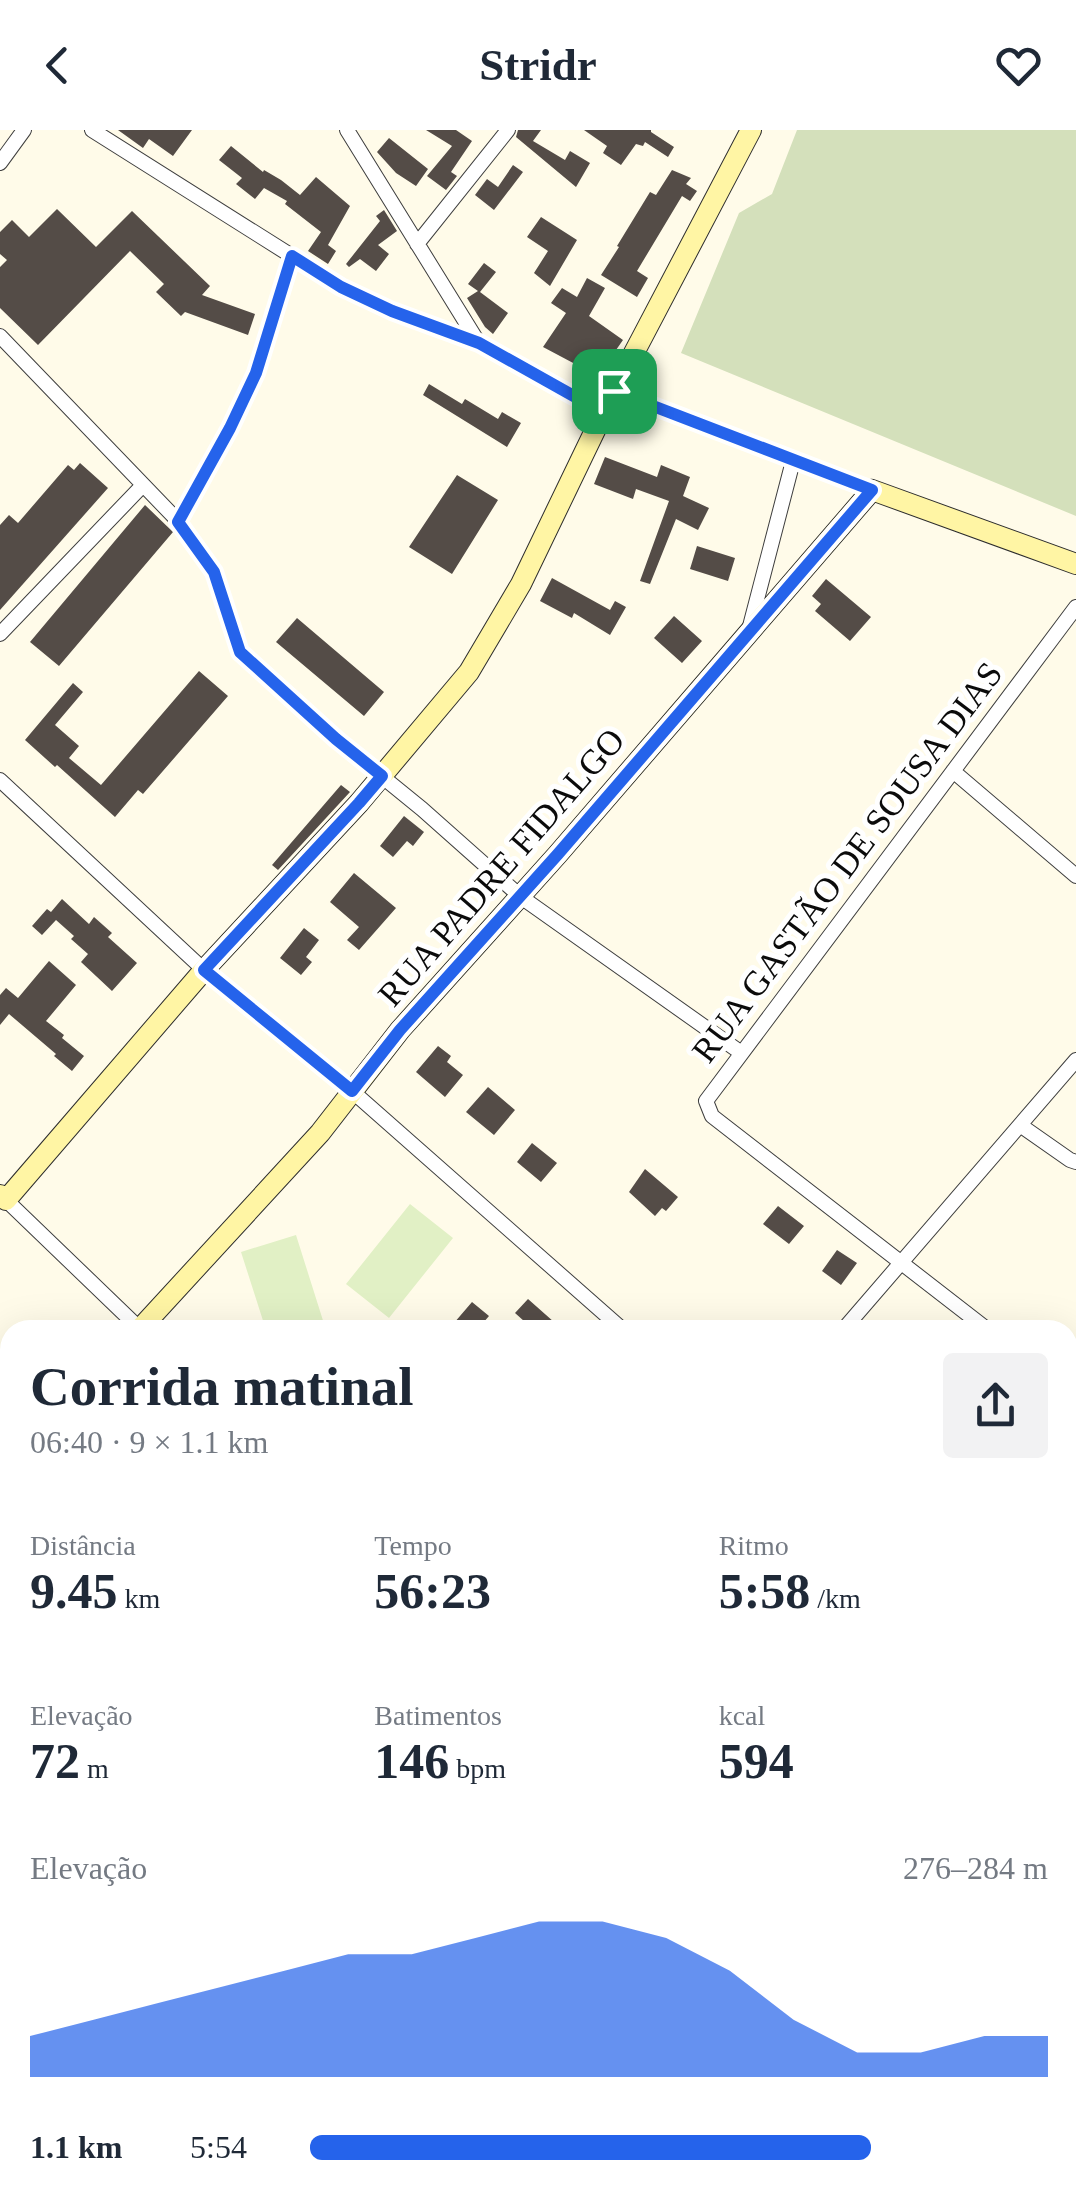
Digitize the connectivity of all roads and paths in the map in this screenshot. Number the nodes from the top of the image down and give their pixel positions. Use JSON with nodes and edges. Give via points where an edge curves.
{"nodes":[{"id":1,"x":24,"y":130,"type":"edge"},
{"id":2,"x":92,"y":130,"type":"edge"},
{"id":3,"x":347,"y":130,"type":"edge"},
{"id":4,"x":508,"y":130,"type":"edge"},
{"id":5,"x":751,"y":130,"type":"edge"},
{"id":6,"x":0,"y":163,"type":"edge"},
{"id":7,"x":417,"y":244,"type":"junction"},
{"id":8,"x":292,"y":256,"type":"junction"},
{"id":9,"x":0,"y":336,"type":"edge"},
{"id":10,"x":479,"y":343,"type":"junction"},
{"id":11,"x":614,"y":391,"type":"junction"},
{"id":12,"x":604,"y":413,"type":"junction"},
{"id":13,"x":794,"y":461,"type":"junction"},
{"id":14,"x":143,"y":485,"type":"junction"},
{"id":15,"x":872,"y":490,"type":"junction"},
{"id":16,"x":178,"y":522,"type":"junction"},
{"id":17,"x":1076,"y":564,"type":"edge"},
{"id":18,"x":1076,"y":606,"type":"edge"},
{"id":19,"x":0,"y":634,"type":"edge"},
{"id":20,"x":748,"y":634,"type":"junction"},
{"id":21,"x":952,"y":770,"type":"junction"},
{"id":22,"x":382,"y":776,"type":"junction"},
{"id":23,"x":0,"y":780,"type":"edge"},
{"id":24,"x":1076,"y":876,"type":"edge"},
{"id":25,"x":520,"y":897,"type":"junction"},
{"id":26,"x":204,"y":970,"type":"junction"},
{"id":27,"x":740,"y":1052,"type":"junction"},
{"id":28,"x":1076,"y":1060,"type":"edge"},
{"id":29,"x":352,"y":1091,"type":"junction"},
{"id":30,"x":1020,"y":1125,"type":"junction"},
{"id":31,"x":1076,"y":1162,"type":"edge"},
{"id":32,"x":3,"y":1198,"type":"edge"},
{"id":33,"x":902,"y":1264,"type":"junction"},
{"id":34,"x":130,"y":1320,"type":"edge"},
{"id":35,"x":149,"y":1320,"type":"edge"},
{"id":36,"x":612,"y":1320,"type":"edge"},
{"id":37,"x":852,"y":1320,"type":"edge"},
{"id":38,"x":975,"y":1320,"type":"edge"}],
"edges":[{"from":1,"to":6,"type":"street"},
{"from":2,"to":8,"type":"street"},
{"from":3,"to":7,"type":"street"},
{"from":4,"to":7,"type":"street"},
{"from":5,"to":11,"type":"street"},
{"from":7,"to":10,"type":"street"},
{"from":8,"to":10,"type":"street","via":[[392,311]]},
{"from":8,"to":16,"type":"lane","via":[[256,373]]},
{"from":9,"to":14,"type":"street"},
{"from":10,"to":12,"type":"street"},
{"from":11,"to":12,"type":"street"},
{"from":11,"to":13,"type":"street"},
{"from":12,"to":22,"type":"street","via":[[470,672]]},
{"from":13,"to":15,"type":"street"},
{"from":13,"to":20,"type":"street"},
{"from":14,"to":16,"type":"street"},
{"from":14,"to":19,"type":"street"},
{"from":15,"to":17,"type":"street"},
{"from":15,"to":20,"type":"street","name":"RUA PADRE FIDALGO"},
{"from":16,"to":22,"type":"street","via":[[214,572],[240,652]]},
{"from":18,"to":21,"type":"street","name":"RUA GASTÃO DE SOUSA DIAS"},
{"from":20,"to":25,"type":"street","name":"RUA PADRE FIDALGO"},
{"from":21,"to":24,"type":"street"},
{"from":21,"to":27,"type":"street","name":"RUA GASTÃO DE SOUSA DIAS"},
{"from":22,"to":25,"type":"street"},
{"from":22,"to":26,"type":"street"},
{"from":23,"to":26,"type":"street"},
{"from":25,"to":27,"type":"street"},
{"from":25,"to":29,"type":"street","name":"RUA PADRE FIDALGO"},
{"from":26,"to":29,"type":"street"},
{"from":26,"to":32,"type":"street"},
{"from":27,"to":33,"type":"street","name":"RUA GASTÃO DE SOUSA DIAS","via":[[706,1101],[712,1116]]},
{"from":28,"to":30,"type":"street"},
{"from":29,"to":35,"type":"street","name":"RUA PADRE FIDALGO"},
{"from":29,"to":36,"type":"street"},
{"from":30,"to":31,"type":"street"},
{"from":30,"to":33,"type":"street"},
{"from":32,"to":34,"type":"street"},
{"from":33,"to":37,"type":"street"},
{"from":33,"to":38,"type":"street","name":"RUA GASTÃO DE SOUSA DIAS"}]}
